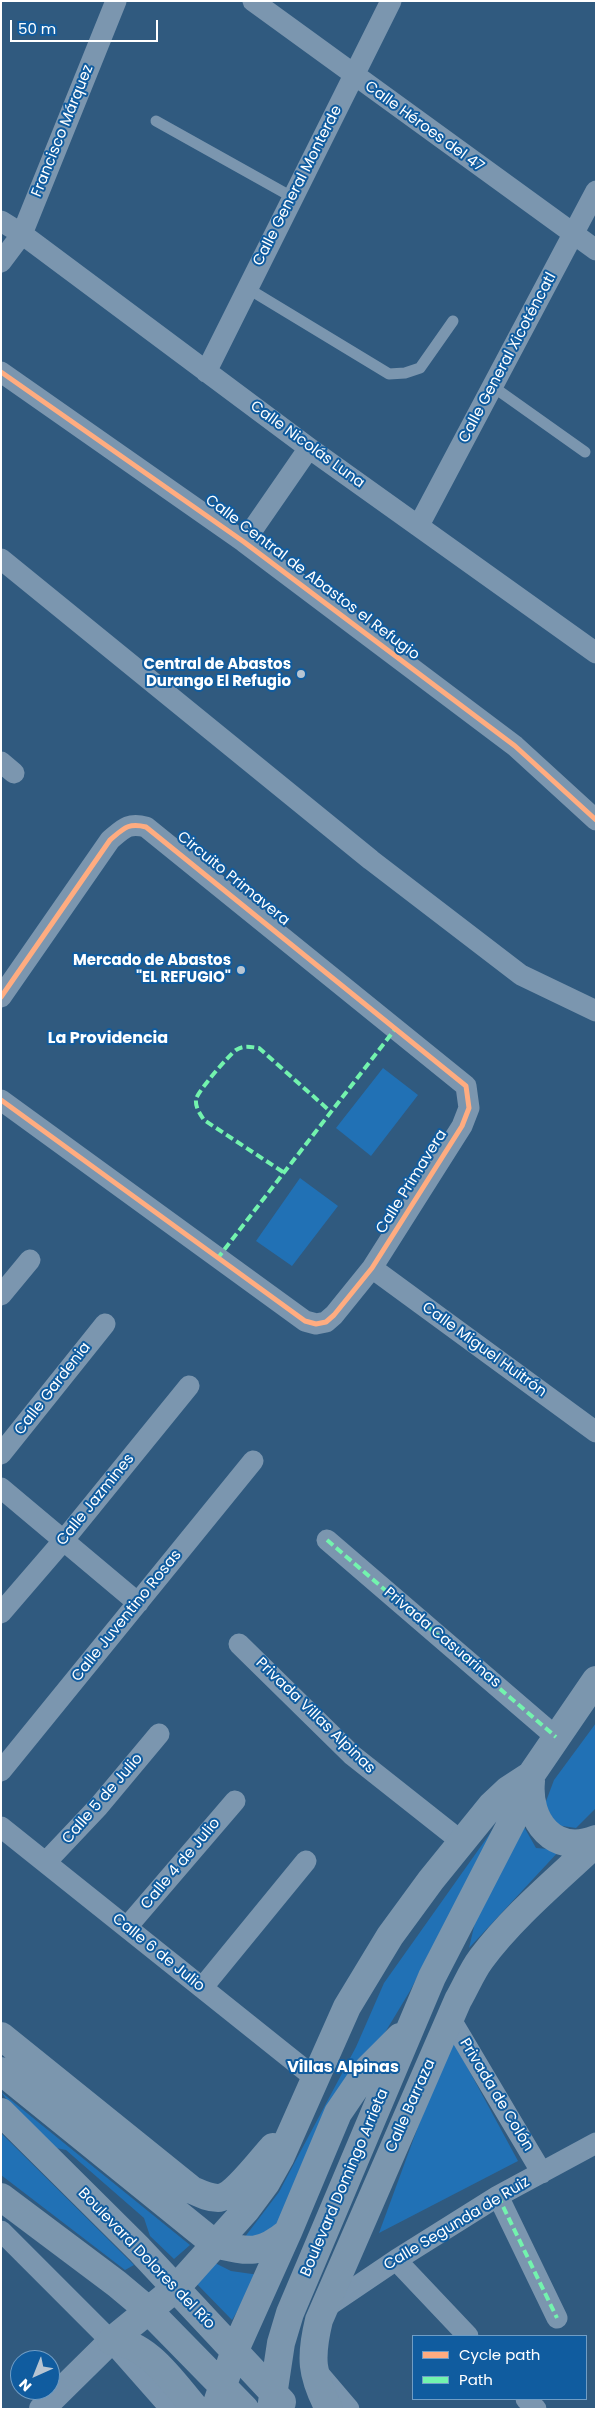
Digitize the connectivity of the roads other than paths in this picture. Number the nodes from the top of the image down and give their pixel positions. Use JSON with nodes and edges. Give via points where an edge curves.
{"nodes":[{"id":1,"x":116,"y":1,"type":"edge"},
{"id":2,"x":253,"y":1,"type":"edge"},
{"id":3,"x":391,"y":1,"type":"edge"},
{"id":4,"x":353,"y":76,"type":"junction"},
{"id":5,"x":156,"y":121,"type":"dead end"},
{"id":6,"x":596,"y":191,"type":"edge"},
{"id":7,"x":292,"y":197,"type":"junction"},
{"id":8,"x":1,"y":221,"type":"edge"},
{"id":9,"x":22,"y":234,"type":"junction"},
{"id":10,"x":574,"y":235,"type":"junction"},
{"id":11,"x":596,"y":250,"type":"edge"},
{"id":12,"x":1,"y":262,"type":"edge"},
{"id":13,"x":248,"y":288,"type":"junction"},
{"id":14,"x":453,"y":321,"type":"dead end"},
{"id":15,"x":1,"y":372,"type":"edge"},
{"id":16,"x":206,"y":372,"type":"junction"},
{"id":17,"x":492,"y":386,"type":"junction"},
{"id":18,"x":309,"y":448,"type":"junction"},
{"id":19,"x":585,"y":452,"type":"dead end"},
{"id":20,"x":419,"y":525,"type":"junction"},
{"id":21,"x":244,"y":542,"type":"junction"},
{"id":22,"x":1,"y":559,"type":"edge"},
{"id":23,"x":596,"y":653,"type":"edge"},
{"id":24,"x":596,"y":820,"type":"edge"},
{"id":25,"x":1,"y":998,"type":"edge"},
{"id":26,"x":596,"y":1011,"type":"edge"},
{"id":27,"x":1,"y":1100,"type":"edge"},
{"id":28,"x":469,"y":1108,"type":"joint"},
{"id":29,"x":30,"y":1260,"type":"dead end"},
{"id":30,"x":372,"y":1268,"type":"junction"},
{"id":31,"x":1,"y":1295,"type":"edge"},
{"id":32,"x":105,"y":1324,"type":"dead end"},
{"id":33,"x":189,"y":1386,"type":"dead end"},
{"id":34,"x":596,"y":1432,"type":"edge"},
{"id":35,"x":1,"y":1454,"type":"edge"},
{"id":36,"x":253,"y":1461,"type":"dead end"},
{"id":37,"x":1,"y":1488,"type":"edge"},
{"id":38,"x":327,"y":1540,"type":"dead end"},
{"id":39,"x":64,"y":1541,"type":"junction"},
{"id":40,"x":138,"y":1603,"type":"junction"},
{"id":41,"x":1,"y":1613,"type":"edge"},
{"id":42,"x":239,"y":1644,"type":"dead end"},
{"id":43,"x":596,"y":1680,"type":"edge"},
{"id":44,"x":159,"y":1734,"type":"dead end"},
{"id":45,"x":556,"y":1737,"type":"junction"},
{"id":46,"x":1,"y":1771,"type":"edge"},
{"id":47,"x":531,"y":1775,"type":"junction"},
{"id":48,"x":236,"y":1800,"type":"dead end"},
{"id":49,"x":1,"y":1827,"type":"edge"},
{"id":50,"x":596,"y":1840,"type":"edge"},
{"id":51,"x":462,"y":1842,"type":"junction"},
{"id":52,"x":596,"y":1843,"type":"edge"},
{"id":53,"x":306,"y":1861,"type":"dead end"},
{"id":54,"x":46,"y":1862,"type":"junction"},
{"id":55,"x":127,"y":1927,"type":"junction"},
{"id":56,"x":481,"y":1960,"type":"junction"},
{"id":57,"x":202,"y":1988,"type":"junction"},
{"id":58,"x":450,"y":2018,"type":"junction"},
{"id":59,"x":408,"y":2030,"type":"junction"},
{"id":60,"x":1,"y":2036,"type":"edge"},
{"id":61,"x":1,"y":2071,"type":"edge"},
{"id":62,"x":315,"y":2078,"type":"junction"},
{"id":63,"x":1,"y":2112,"type":"edge"},
{"id":64,"x":296,"y":2122,"type":"junction"},
{"id":65,"x":596,"y":2144,"type":"edge"},
{"id":66,"x":542,"y":2173,"type":"junction"},
{"id":67,"x":498,"y":2196,"type":"junction"},
{"id":68,"x":1,"y":2197,"type":"edge"},
{"id":69,"x":1,"y":2231,"type":"edge"},
{"id":70,"x":288,"y":2232,"type":"junction"},
{"id":71,"x":215,"y":2244,"type":"junction"},
{"id":72,"x":396,"y":2260,"type":"junction"},
{"id":73,"x":176,"y":2288,"type":"junction"},
{"id":74,"x":148,"y":2310,"type":"junction"},
{"id":75,"x":322,"y":2310,"type":"junction"},
{"id":76,"x":558,"y":2318,"type":"dead end"},
{"id":77,"x":467,"y":2335,"type":"edge"},
{"id":78,"x":111,"y":2341,"type":"junction"},
{"id":79,"x":235,"y":2350,"type":"junction"},
{"id":80,"x":312,"y":2366,"type":"junction"},
{"id":81,"x":220,"y":2398,"type":"edge"},
{"id":82,"x":527,"y":2400,"type":"edge"},
{"id":83,"x":277,"y":2403,"type":"edge"},
{"id":84,"x":42,"y":2409,"type":"edge"},
{"id":85,"x":171,"y":2409,"type":"edge"},
{"id":86,"x":196,"y":2409,"type":"edge"},
{"id":87,"x":244,"y":2409,"type":"edge"},
{"id":88,"x":329,"y":2409,"type":"edge"},
{"id":89,"x":349,"y":2409,"type":"edge"},
{"id":90,"x":536,"y":2409,"type":"edge"}],
"edges":[{"from":1,"to":9,"type":"street","name":"Francisco Márquez"},
{"from":2,"to":4,"type":"street","name":"Calle Héroes del 47"},
{"from":3,"to":4,"type":"street","name":"Calle General Monterde"},
{"from":4,"to":7,"type":"street","name":"Calle General Monterde"},
{"from":4,"to":10,"type":"street","name":"Calle Héroes del 47"},
{"from":5,"to":7,"type":"lane"},
{"from":6,"to":10,"type":"street","name":"Calle General Xicoténcatl"},
{"from":7,"to":13,"type":"street","name":"Calle General Monterde"},
{"from":8,"to":9,"type":"street","name":"Calle Nicolás Luna"},
{"from":9,"to":12,"type":"street","name":"Francisco Márquez"},
{"from":9,"to":16,"type":"street","name":"Calle Nicolás Luna"},
{"from":10,"to":11,"type":"street","name":"Calle Héroes del 47"},
{"from":10,"to":17,"type":"street","name":"Calle General Xicoténcatl"},
{"from":13,"to":14,"type":"lane","via":[[389,374],[420,368]]},
{"from":13,"to":16,"type":"street","name":"Calle General Monterde"},
{"from":15,"to":21,"type":"street","name":"Calle Central de Abastos el Refugio"},
{"from":16,"to":18,"type":"street","name":"Calle Nicolás Luna"},
{"from":17,"to":19,"type":"lane"},
{"from":17,"to":20,"type":"street","name":"Calle General Xicoténcatl"},
{"from":18,"to":20,"type":"street","name":"Calle Nicolás Luna"},
{"from":18,"to":21,"type":"street","name":"Calle Central de Abastos el Refugio"},
{"from":20,"to":23,"type":"street","name":"Calle Nicolás Luna"},
{"from":21,"to":24,"type":"street","name":"Calle Central de Abastos el Refugio","via":[[516,746]]},
{"from":22,"to":26,"type":"street","via":[[371,860],[521,975]]},
{"from":25,"to":28,"type":"street","name":"Circuito Primavera","via":[[110,840],[134,824],[146,826],[466,1086]]},
{"from":27,"to":30,"type":"street","via":[[305,1321],[326,1322]]},
{"from":28,"to":30,"type":"street","name":"Calle Primavera","via":[[462,1126]]},
{"from":29,"to":31,"type":"street"},
{"from":30,"to":34,"type":"street","name":"Calle Miguel Huitrón"},
{"from":32,"to":35,"type":"street","name":"Calle Gardenia"},
{"from":33,"to":39,"type":"street","name":"Calle Jazmines"},
{"from":36,"to":40,"type":"street","name":"Calle Juventino Rosas"},
{"from":37,"to":39,"type":"street"},
{"from":38,"to":45,"type":"street","name":"Privada Casuarinas"},
{"from":39,"to":40,"type":"street"},
{"from":39,"to":41,"type":"street","name":"Calle Jazmines"},
{"from":40,"to":46,"type":"street","name":"Calle Juventino Rosas"},
{"from":42,"to":51,"type":"street","name":"Privada Villas Alpinas","via":[[352,1755]]},
{"from":43,"to":45,"type":"main road"},
{"from":44,"to":54,"type":"street","name":"Calle 5 de Julio","via":[[98,1808]]},
{"from":45,"to":47,"type":"main road"},
{"from":47,"to":50,"type":"main road","via":[[529,1796],[536,1821],[548,1833],[562,1840],[578,1843]]},
{"from":47,"to":51,"type":"main road","via":[[508,1790]]},
{"from":47,"to":59,"type":"main road","name":"Boulevard Domingo Arrieta","via":[[514,1818]]},
{"from":48,"to":55,"type":"street","name":"Calle 4 de Julio"},
{"from":49,"to":54,"type":"street","name":"Calle 6 de Julio"},
{"from":51,"to":62,"type":"main road","via":[[390,1936],[348,2007]]},
{"from":52,"to":56,"type":"main road","name":"Calle Barraza","via":[[541,1894]]},
{"from":53,"to":57,"type":"street"},
{"from":54,"to":55,"type":"street","name":"Calle 6 de Julio"},
{"from":55,"to":57,"type":"street","name":"Calle 6 de Julio"},
{"from":56,"to":58,"type":"main road","name":"Calle Barraza"},
{"from":56,"to":59,"type":"main road"},
{"from":57,"to":62,"type":"street","name":"Calle 6 de Julio"},
{"from":58,"to":66,"type":"street","name":"Privada de Colón"},
{"from":58,"to":75,"type":"main road","name":"Calle Barraza"},
{"from":59,"to":70,"type":"main road","via":[[368,2069],[338,2112]]},
{"from":59,"to":83,"type":"main road","name":"Boulevard Domingo Arrieta","via":[[290,2313],[281,2343]]},
{"from":60,"to":64,"type":"main road","via":[[192,2190],[207,2197],[221,2198],[232,2191]]},
{"from":61,"to":71,"type":"main road"},
{"from":62,"to":64,"type":"main road"},
{"from":63,"to":73,"type":"main road","name":"Boulevard Dolores del Río"},
{"from":64,"to":71,"type":"main road","via":[[266,2183],[232,2228]]},
{"from":65,"to":66,"type":"street","name":"Calle Segunda de Ruiz"},
{"from":66,"to":67,"type":"street","name":"Calle Segunda de Ruiz"},
{"from":67,"to":72,"type":"street","name":"Calle Segunda de Ruiz"},
{"from":67,"to":76,"type":"street"},
{"from":68,"to":74,"type":"main road"},
{"from":69,"to":78,"type":"street"},
{"from":70,"to":71,"type":"main road","via":[[271,2246],[257,2250]]},
{"from":70,"to":79,"type":"main road"},
{"from":71,"to":73,"type":"main road"},
{"from":72,"to":75,"type":"street","name":"Calle Segunda de Ruiz"},
{"from":72,"to":77,"type":"street"},
{"from":73,"to":74,"type":"main road"},
{"from":73,"to":79,"type":"main road","name":"Boulevard Dolores del Río"},
{"from":74,"to":78,"type":"main road"},
{"from":74,"to":81,"type":"main road"},
{"from":75,"to":80,"type":"main road","name":"Calle Barraza","via":[[312,2347]]},
{"from":78,"to":84,"type":"street"},
{"from":78,"to":85,"type":"street"},
{"from":78,"to":86,"type":"main road","via":[[123,2341],[145,2354]]},
{"from":79,"to":81,"type":"main road"},
{"from":79,"to":83,"type":"main road","name":"Boulevard Dolores del Río"},
{"from":80,"to":88,"type":"main road","name":"Calle Barraza"},
{"from":80,"to":89,"type":"street"},
{"from":81,"to":87,"type":"main road"},
{"from":82,"to":90,"type":"street"}]}
